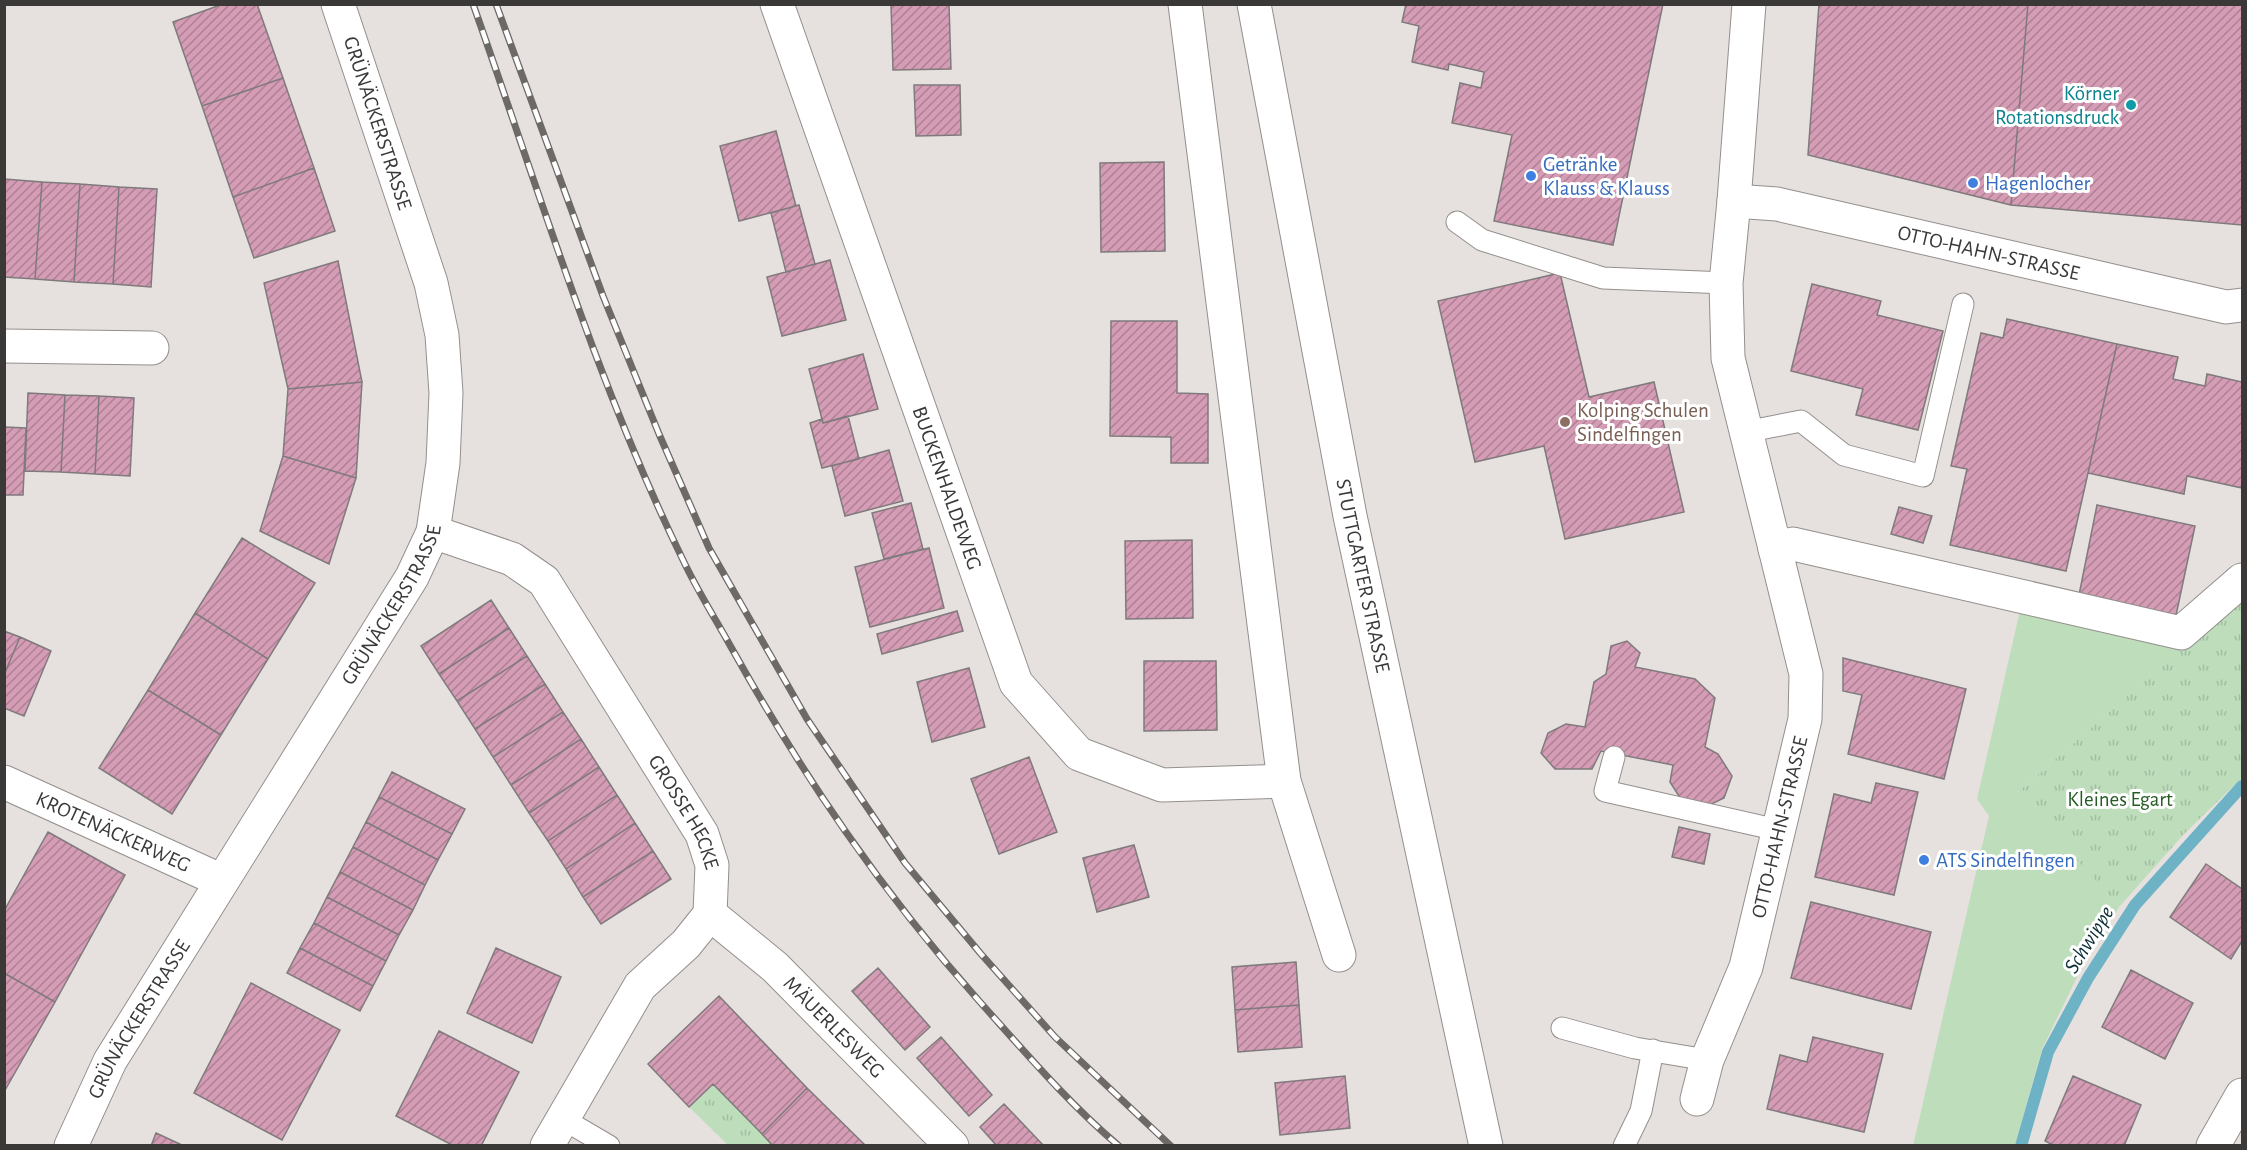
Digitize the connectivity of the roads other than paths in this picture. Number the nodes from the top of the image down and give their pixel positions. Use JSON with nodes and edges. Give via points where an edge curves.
{"nodes":[{"id":1,"x":338,"y":4,"type":"edge"},
{"id":2,"x":777,"y":4,"type":"edge"},
{"id":3,"x":1185,"y":4,"type":"edge"},
{"id":4,"x":1254,"y":4,"type":"edge"},
{"id":5,"x":1749,"y":4,"type":"edge"},
{"id":6,"x":1734,"y":201,"type":"junction"},
{"id":7,"x":1457,"y":222,"type":"dead end"},
{"id":8,"x":1726,"y":283,"type":"junction"},
{"id":9,"x":1963,"y":304,"type":"dead end"},
{"id":10,"x":2242,"y":305,"type":"edge"},
{"id":11,"x":4,"y":346,"type":"edge"},
{"id":12,"x":152,"y":348,"type":"dead end"},
{"id":13,"x":1745,"y":432,"type":"junction"},
{"id":14,"x":433,"y":532,"type":"junction"},
{"id":15,"x":1775,"y":549,"type":"junction"},
{"id":16,"x":2242,"y":580,"type":"edge"},
{"id":17,"x":1614,"y":757,"type":"dead end"},
{"id":18,"x":1284,"y":781,"type":"junction"},
{"id":19,"x":4,"y":782,"type":"edge"},
{"id":20,"x":1778,"y":830,"type":"junction"},
{"id":21,"x":222,"y":881,"type":"junction"},
{"id":22,"x":710,"y":914,"type":"junction"},
{"id":23,"x":1339,"y":955,"type":"dead end"},
{"id":24,"x":1562,"y":1028,"type":"dead end"},
{"id":25,"x":1653,"y":1050,"type":"junction"},
{"id":26,"x":1707,"y":1060,"type":"junction"},
{"id":27,"x":2242,"y":1095,"type":"edge"},
{"id":28,"x":1697,"y":1099,"type":"dead end"},
{"id":29,"x":555,"y":1132,"type":"edge"},
{"id":30,"x":71,"y":1146,"type":"edge"},
{"id":31,"x":609,"y":1146,"type":"edge"},
{"id":32,"x":952,"y":1146,"type":"edge"},
{"id":33,"x":1486,"y":1146,"type":"edge"},
{"id":34,"x":1624,"y":1146,"type":"edge"},
{"id":35,"x":2214,"y":1146,"type":"edge"}],
"edges":[{"from":1,"to":14,"type":"street","name":"GRÜNÄCKERSTRASSE","via":[[431,283],[442,335],[446,393],[443,463]]},
{"from":2,"to":18,"type":"street","name":"BUCKENHALDEWEG","via":[[1016,683],[1079,754],[1162,785]]},
{"from":3,"to":18,"type":"street"},
{"from":4,"to":33,"type":"street","name":"STUTTGARTER STRASSE","via":[[1350,516]]},
{"from":5,"to":6,"type":"street","name":"OTTO-HAHN-STRASSE"},
{"from":6,"to":8,"type":"street","name":"OTTO-HAHN-STRASSE"},
{"from":6,"to":10,"type":"street","name":"OTTO-HAHN-STRASSE","via":[[1777,204],[2226,307]]},
{"from":7,"to":8,"type":"lane","via":[[1482,240],[1603,278]]},
{"from":8,"to":13,"type":"street","name":"OTTO-HAHN-STRASSE","via":[[1728,358]]},
{"from":9,"to":13,"type":"lane","via":[[1923,476],[1844,455],[1801,422]]},
{"from":11,"to":12,"type":"street"},
{"from":13,"to":15,"type":"street","name":"OTTO-HAHN-STRASSE"},
{"from":14,"to":21,"type":"street","name":"GRÜNÄCKERSTRASSE","via":[[412,577]]},
{"from":14,"to":22,"type":"street","name":"GROSSE HECKE","via":[[512,559],[544,581],[702,834],[712,865]]},
{"from":15,"to":16,"type":"street","via":[[1793,544],[2181,633]]},
{"from":15,"to":20,"type":"street","name":"OTTO-HAHN-STRASSE","via":[[1806,674],[1805,719]]},
{"from":17,"to":20,"type":"lane","via":[[1605,791]]},
{"from":18,"to":23,"type":"street"},
{"from":19,"to":21,"type":"street","name":"KROTENÄCKERWEG"},
{"from":20,"to":26,"type":"street","name":"OTTO-HAHN-STRASSE","via":[[1746,968]]},
{"from":21,"to":30,"type":"street","name":"GRÜNÄCKERSTRASSE","via":[[110,1061]]},
{"from":22,"to":29,"type":"street","via":[[686,944],[640,986]]},
{"from":22,"to":32,"type":"street","name":"MÄUERLESWEG","via":[[775,967]]},
{"from":24,"to":25,"type":"lane"},
{"from":25,"to":26,"type":"lane"},
{"from":25,"to":34,"type":"lane","via":[[1641,1111]]},
{"from":26,"to":28,"type":"street","name":"OTTO-HAHN-STRASSE"},
{"from":27,"to":35,"type":"street"},
{"from":29,"to":31,"type":"lane"}]}
